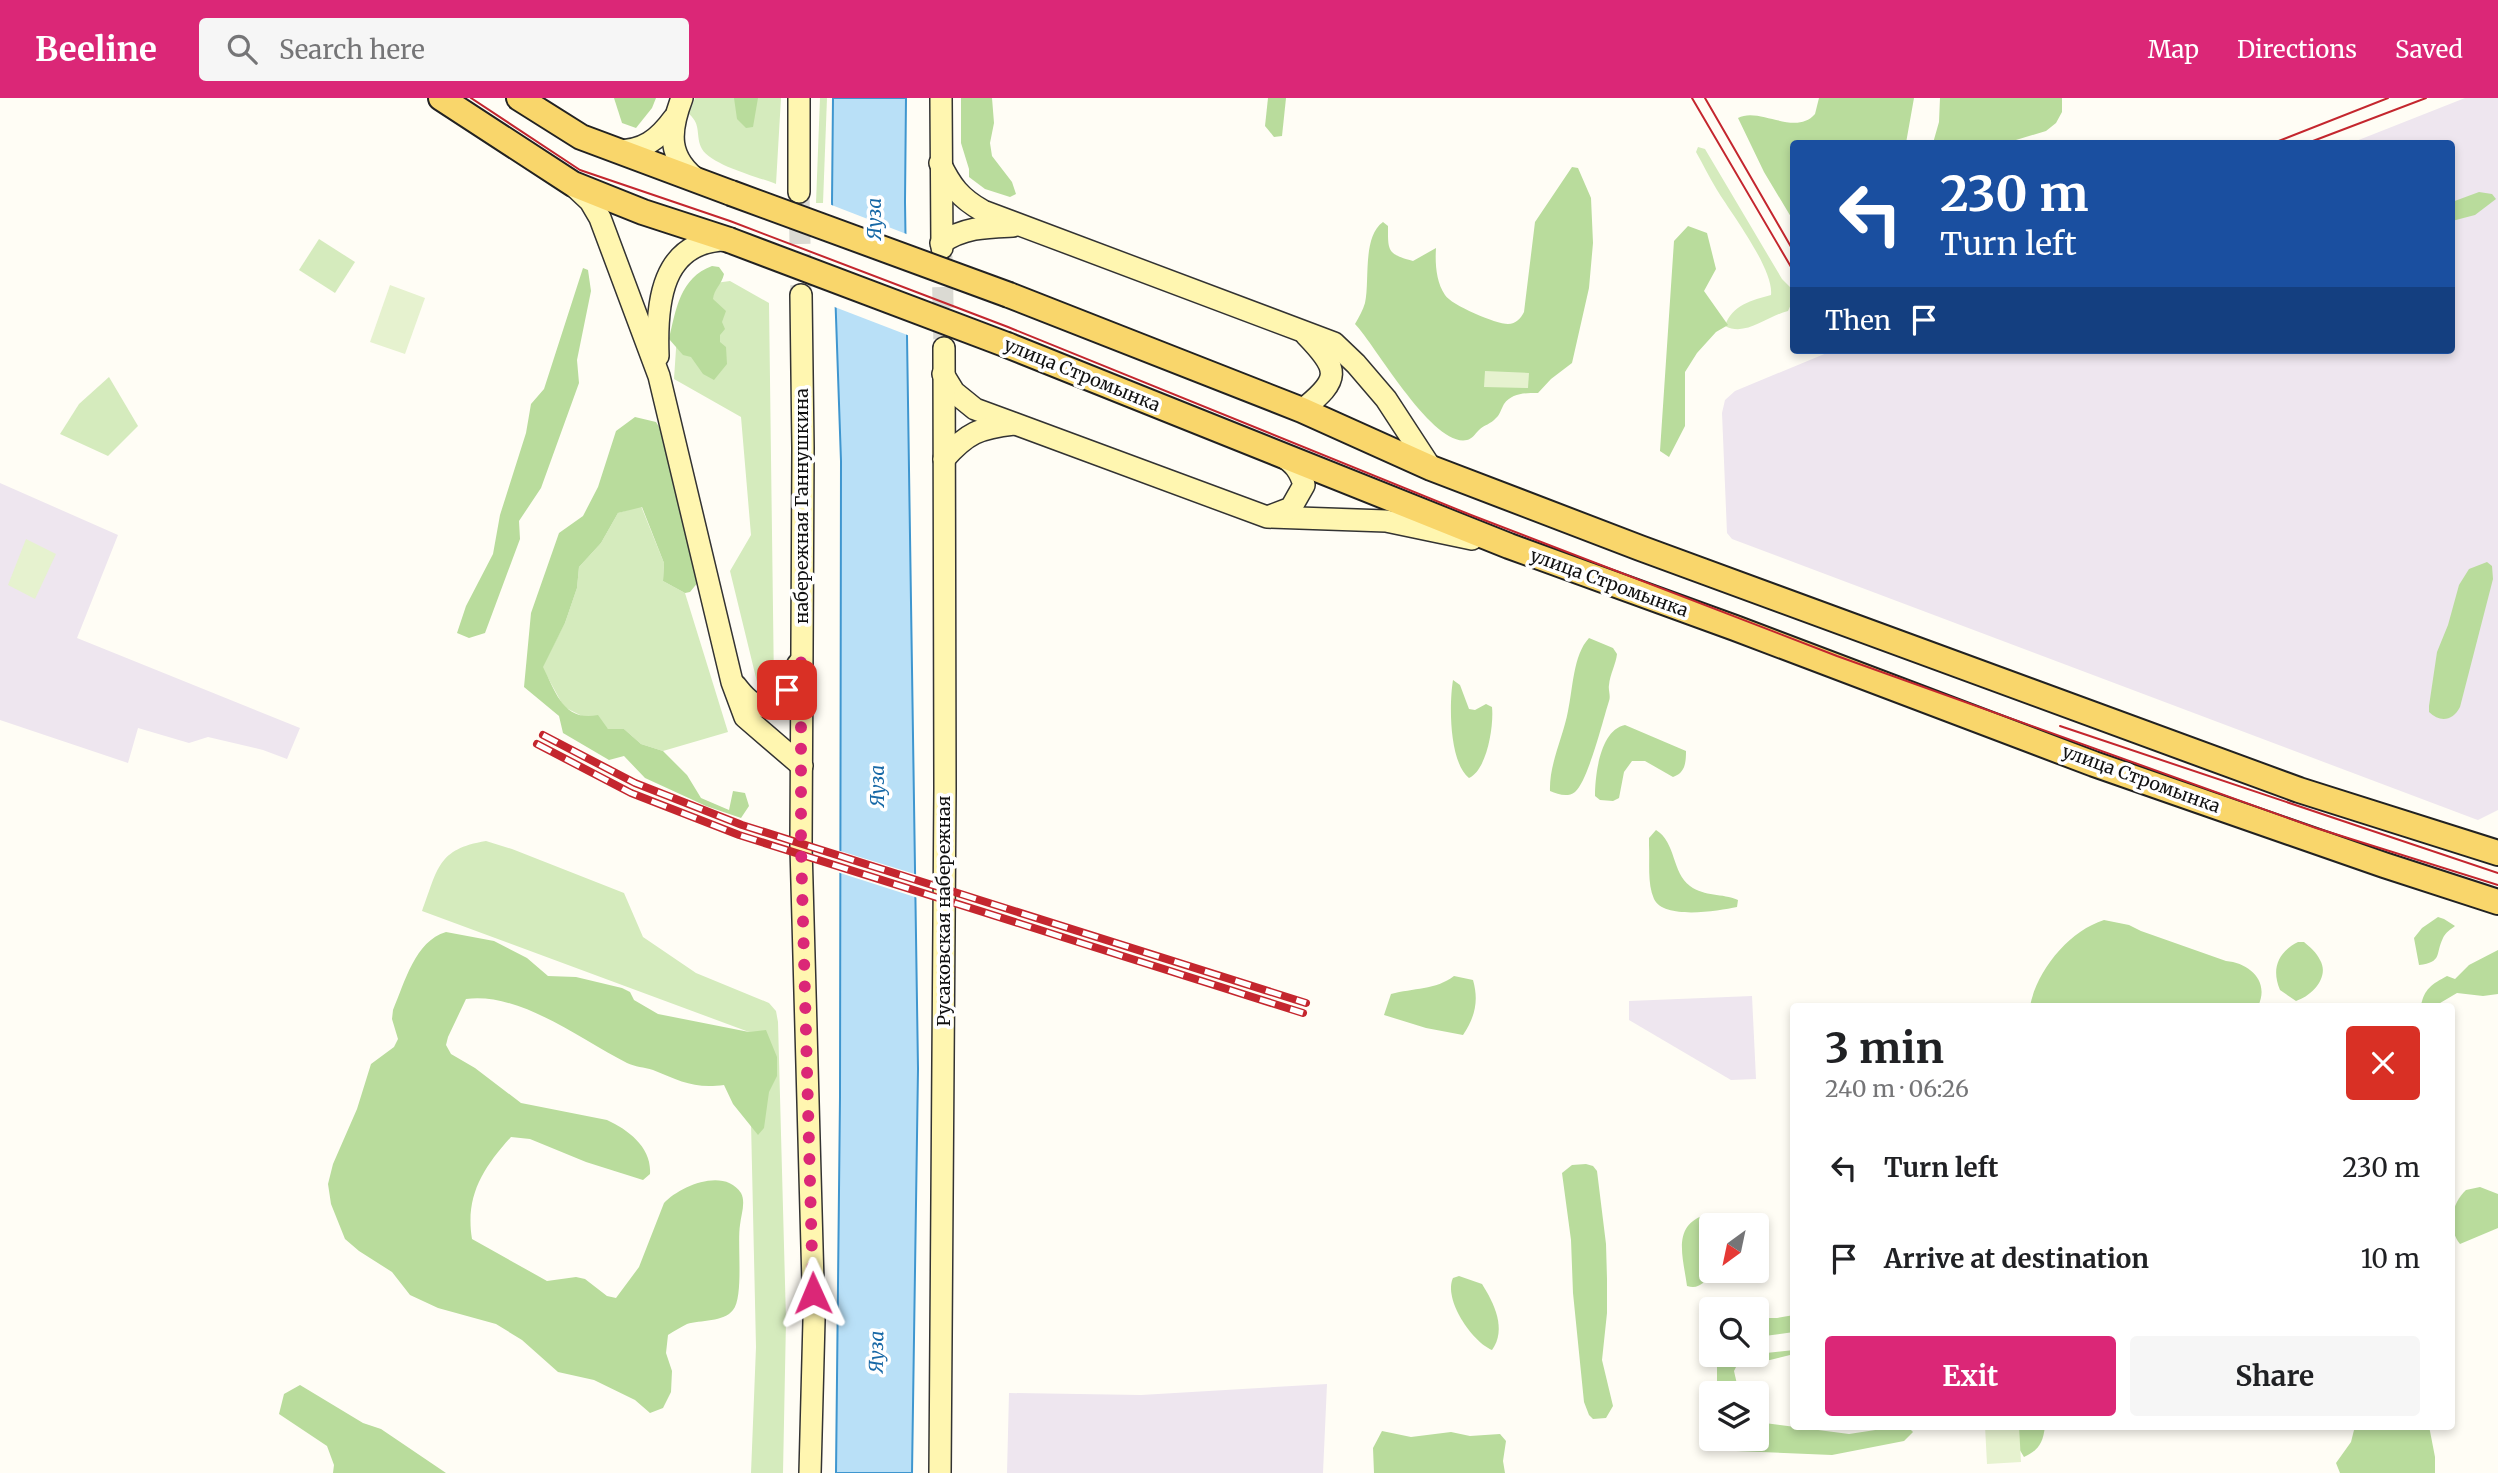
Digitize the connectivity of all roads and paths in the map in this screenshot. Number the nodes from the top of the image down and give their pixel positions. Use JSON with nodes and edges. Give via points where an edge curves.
{"nodes":[{"id":1,"x":441,"y":98,"type":"edge"},
{"id":2,"x":519,"y":98,"type":"edge"},
{"id":3,"x":681,"y":98,"type":"edge"},
{"id":4,"x":799,"y":98,"type":"edge"},
{"id":5,"x":941,"y":98,"type":"edge"},
{"id":6,"x":674,"y":118,"type":"junction"},
{"id":7,"x":613,"y":151,"type":"junction"},
{"id":8,"x":940,"y":163,"type":"junction"},
{"id":9,"x":701,"y":182,"type":"junction"},
{"id":10,"x":573,"y":184,"type":"junction"},
{"id":11,"x":799,"y":192,"type":"tunnel mouth"},
{"id":12,"x":1022,"y":226,"type":"junction"},
{"id":13,"x":729,"y":240,"type":"junction"},
{"id":14,"x":801,"y":295,"type":"tunnel mouth"},
{"id":15,"x":1302,"y":331,"type":"junction"},
{"id":16,"x":944,"y":348,"type":"tunnel mouth"},
{"id":17,"x":943,"y":374,"type":"junction"},
{"id":18,"x":659,"y":376,"type":"junction"},
{"id":19,"x":1302,"y":410,"type":"junction"},
{"id":20,"x":1014,"y":424,"type":"junction"},
{"id":21,"x":1277,"y":453,"type":"junction"},
{"id":22,"x":944,"y":459,"type":"junction"},
{"id":23,"x":1431,"y":468,"type":"junction"},
{"id":24,"x":1267,"y":517,"type":"junction"},
{"id":25,"x":1509,"y":546,"type":"junction"},
{"id":26,"x":801,"y":656,"type":"junction"},
{"id":27,"x":732,"y":682,"type":"junction"},
{"id":28,"x":802,"y":766,"type":"junction"},
{"id":29,"x":2498,"y":853,"type":"edge"},
{"id":30,"x":2498,"y":902,"type":"edge"},
{"id":31,"x":810,"y":1473,"type":"edge"},
{"id":32,"x":940,"y":1473,"type":"edge"}],
"edges":[{"from":1,"to":10,"type":"main road","name":"улица Стромынка"},
{"from":2,"to":7,"type":"main road","via":[[559,125]]},
{"from":3,"to":6,"type":"main road"},
{"from":4,"to":11,"type":"main road"},
{"from":5,"to":8,"type":"main road"},
{"from":6,"to":7,"type":"main road","via":[[649,145]]},
{"from":6,"to":9,"type":"main road","via":[[672,142],[677,157],[687,173]]},
{"from":7,"to":9,"type":"main road"},
{"from":8,"to":12,"type":"main road","via":[[951,186],[971,204]]},
{"from":8,"to":12,"type":"main road","via":[[942,245],[953,235],[977,228]]},
{"from":9,"to":19,"type":"main road","bridge":true,"via":[[1009,295]]},
{"from":10,"to":13,"type":"main road","name":"улица Стромынка"},
{"from":10,"to":18,"type":"main road","via":[[600,218]]},
{"from":12,"to":15,"type":"main road"},
{"from":13,"to":18,"type":"main road","via":[[696,244],[672,269],[660,304]]},
{"from":13,"to":21,"type":"main road","name":"улица Стромынка","bridge":true},
{"from":14,"to":26,"type":"main road","name":"набережная Ганнушкина"},
{"from":15,"to":19,"type":"main road","via":[[1329,361],[1332,371],[1327,388]]},
{"from":15,"to":23,"type":"main road","via":[[1334,343],[1356,364],[1386,399]]},
{"from":16,"to":17,"type":"main road","name":"Русаковская набережная"},
{"from":17,"to":20,"type":"main road","via":[[954,392],[975,409]]},
{"from":17,"to":22,"type":"main road","name":"Русаковская набережная"},
{"from":18,"to":27,"type":"main road"},
{"from":19,"to":23,"type":"main road"},
{"from":20,"to":22,"type":"main road","via":[[968,435]]},
{"from":20,"to":24,"type":"main road"},
{"from":21,"to":24,"type":"main road","via":[[1293,462],[1304,485],[1291,508]]},
{"from":21,"to":25,"type":"main road","name":"улица Стромынка"},
{"from":22,"to":32,"type":"main road","name":"Русаковская набережная"},
{"from":23,"to":29,"type":"main road","via":[[2299,790]]},
{"from":24,"to":25,"type":"main road","via":[[1386,522]]},
{"from":25,"to":30,"type":"main road","name":"улица Стромынка","via":[[2094,764]]},
{"from":26,"to":27,"type":"main road","via":[[779,701],[756,705]]},
{"from":26,"to":28,"type":"main road","name":"набережная Ганнушкина"},
{"from":27,"to":28,"type":"main road","via":[[745,717]]},
{"from":28,"to":31,"type":"main road","name":"набережная Ганнушкина","via":[[814,1320]]}]}
